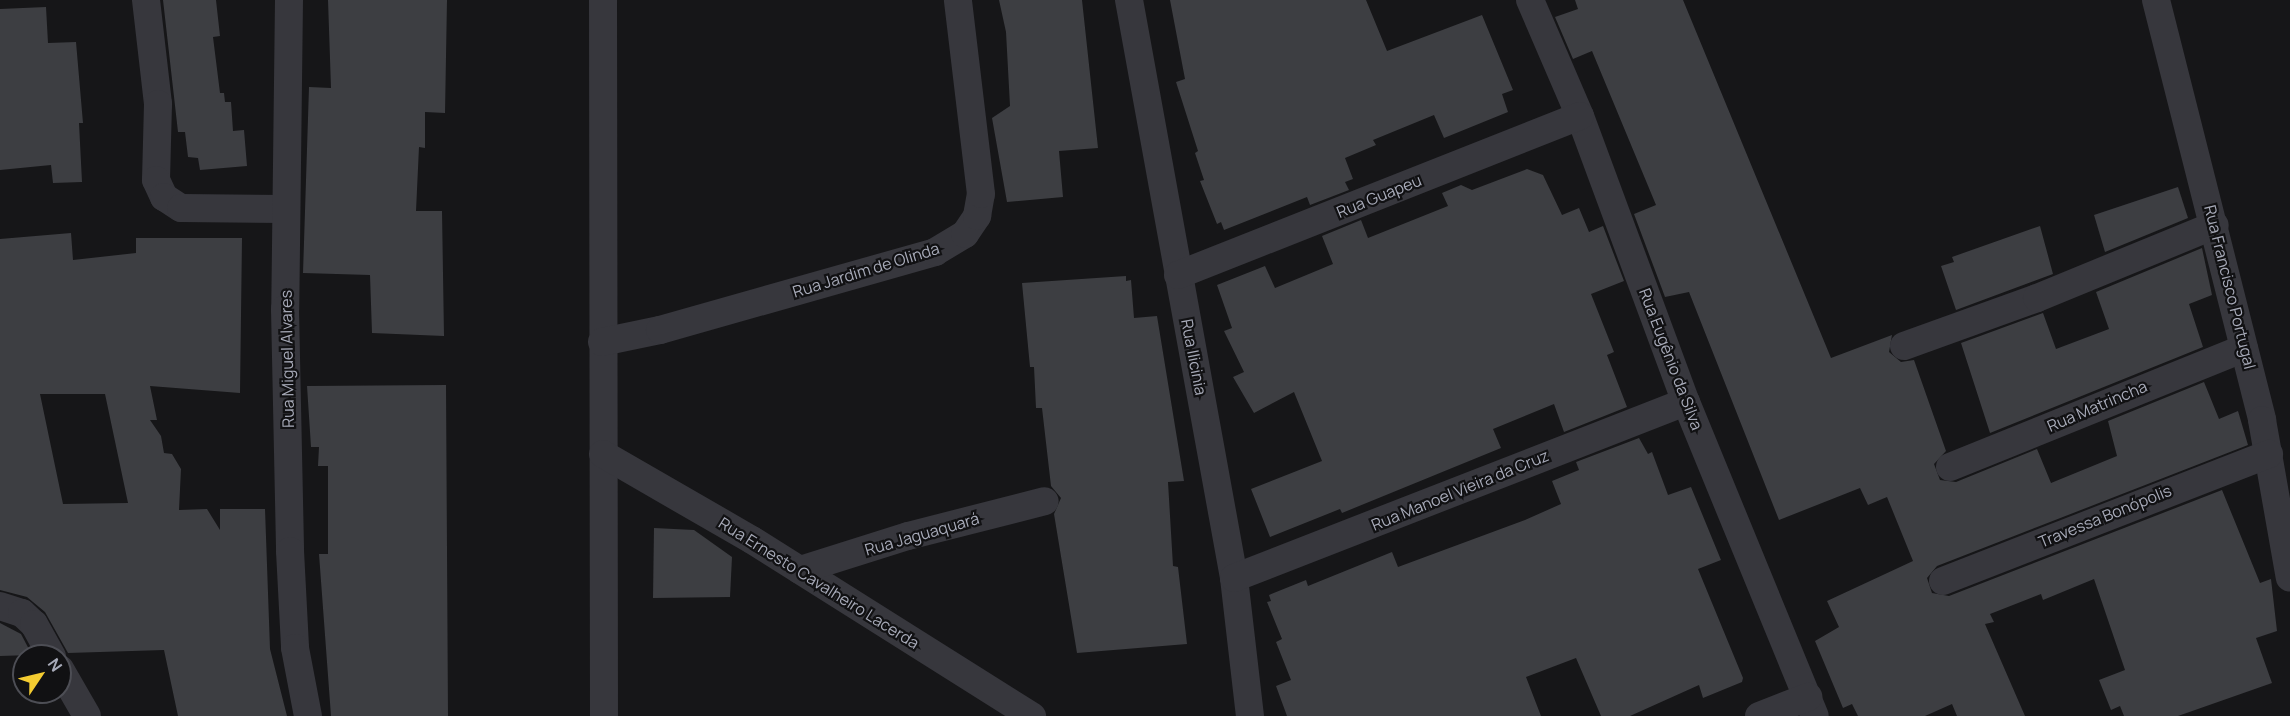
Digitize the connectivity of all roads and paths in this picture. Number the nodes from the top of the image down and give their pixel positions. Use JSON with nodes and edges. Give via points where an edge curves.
{"nodes":[{"id":1,"x":146,"y":0,"type":"edge"},
{"id":2,"x":288,"y":0,"type":"edge"},
{"id":3,"x":603,"y":0,"type":"edge"},
{"id":4,"x":958,"y":0,"type":"edge"},
{"id":5,"x":1129,"y":0,"type":"edge"},
{"id":6,"x":1530,"y":0,"type":"edge"},
{"id":7,"x":2156,"y":0,"type":"edge"},
{"id":8,"x":1580,"y":117,"type":"junction"},
{"id":9,"x":286,"y":209,"type":"junction"},
{"id":10,"x":2215,"y":225,"type":"junction"},
{"id":11,"x":1178,"y":275,"type":"junction"},
{"id":12,"x":602,"y":342,"type":"junction"},
{"id":13,"x":1904,"y":346,"type":"dead end"},
{"id":14,"x":2244,"y":348,"type":"junction"},
{"id":15,"x":1686,"y":402,"type":"junction"},
{"id":16,"x":603,"y":454,"type":"junction"},
{"id":17,"x":2269,"y":454,"type":"junction"},
{"id":18,"x":1950,"y":467,"type":"dead end"},
{"id":19,"x":1045,"y":501,"type":"dead end"},
{"id":20,"x":800,"y":570,"type":"junction"},
{"id":21,"x":1234,"y":578,"type":"junction"},
{"id":22,"x":2290,"y":578,"type":"edge"},
{"id":23,"x":1943,"y":581,"type":"dead end"},
{"id":24,"x":0,"y":606,"type":"edge"},
{"id":25,"x":45,"y":644,"type":"edge"},
{"id":26,"x":72,"y":690,"type":"edge"},
{"id":27,"x":1811,"y":707,"type":"edge"},
{"id":28,"x":87,"y":716,"type":"edge"},
{"id":29,"x":308,"y":716,"type":"edge"},
{"id":30,"x":604,"y":716,"type":"edge"},
{"id":31,"x":1032,"y":716,"type":"edge"},
{"id":32,"x":1250,"y":716,"type":"edge"},
{"id":33,"x":1759,"y":716,"type":"edge"}],
"edges":[{"from":1,"to":9,"type":"street","via":[[158,104],[156,180],[164,197],[181,208]]},
{"from":2,"to":9,"type":"street","name":"Rua Miguel Alvares"},
{"from":3,"to":12,"type":"street"},
{"from":4,"to":12,"type":"street","name":"Rua Jardim de Olinda","via":[[981,194],[977,216],[965,234],[935,252],[660,330]]},
{"from":5,"to":11,"type":"street","name":"Rua Ilicinia"},
{"from":6,"to":8,"type":"street","name":"Rua Eugênio da Silva"},
{"from":7,"to":10,"type":"street","name":"Rua Francisco Portugal"},
{"from":8,"to":11,"type":"street","name":"Rua Guapeu"},
{"from":8,"to":15,"type":"street","name":"Rua Eugênio da Silva"},
{"from":9,"to":29,"type":"street","name":"Rua Miguel Alvares","via":[[292,622]]},
{"from":10,"to":13,"type":"street","via":[[2037,298]]},
{"from":10,"to":14,"type":"street","name":"Rua Francisco Portugal"},
{"from":11,"to":21,"type":"street","name":"Rua Ilicinia"},
{"from":12,"to":16,"type":"street"},
{"from":14,"to":17,"type":"street","name":"Rua Francisco Portugal"},
{"from":14,"to":18,"type":"street","name":"Rua Matrincha"},
{"from":15,"to":21,"type":"street","name":"Rua Manoel Vieira da Cruz"},
{"from":15,"to":27,"type":"street","name":"Rua Eugênio da Silva"},
{"from":16,"to":20,"type":"street","name":"Rua Ernesto Cavalheiro Lacerda"},
{"from":16,"to":30,"type":"street"},
{"from":17,"to":22,"type":"street","name":"Rua Francisco Portugal"},
{"from":17,"to":23,"type":"street","name":"Travessa Bonópolis"},
{"from":19,"to":20,"type":"street","name":"Rua Jaguaquará","via":[[908,536]]},
{"from":20,"to":31,"type":"street","name":"Rua Ernesto Cavalheiro Lacerda"},
{"from":21,"to":32,"type":"street","name":"Rua Ilicinia"},
{"from":24,"to":25,"type":"street","via":[[22,613]]},
{"from":26,"to":28,"type":"street"},
{"from":27,"to":33,"type":"street"}]}
